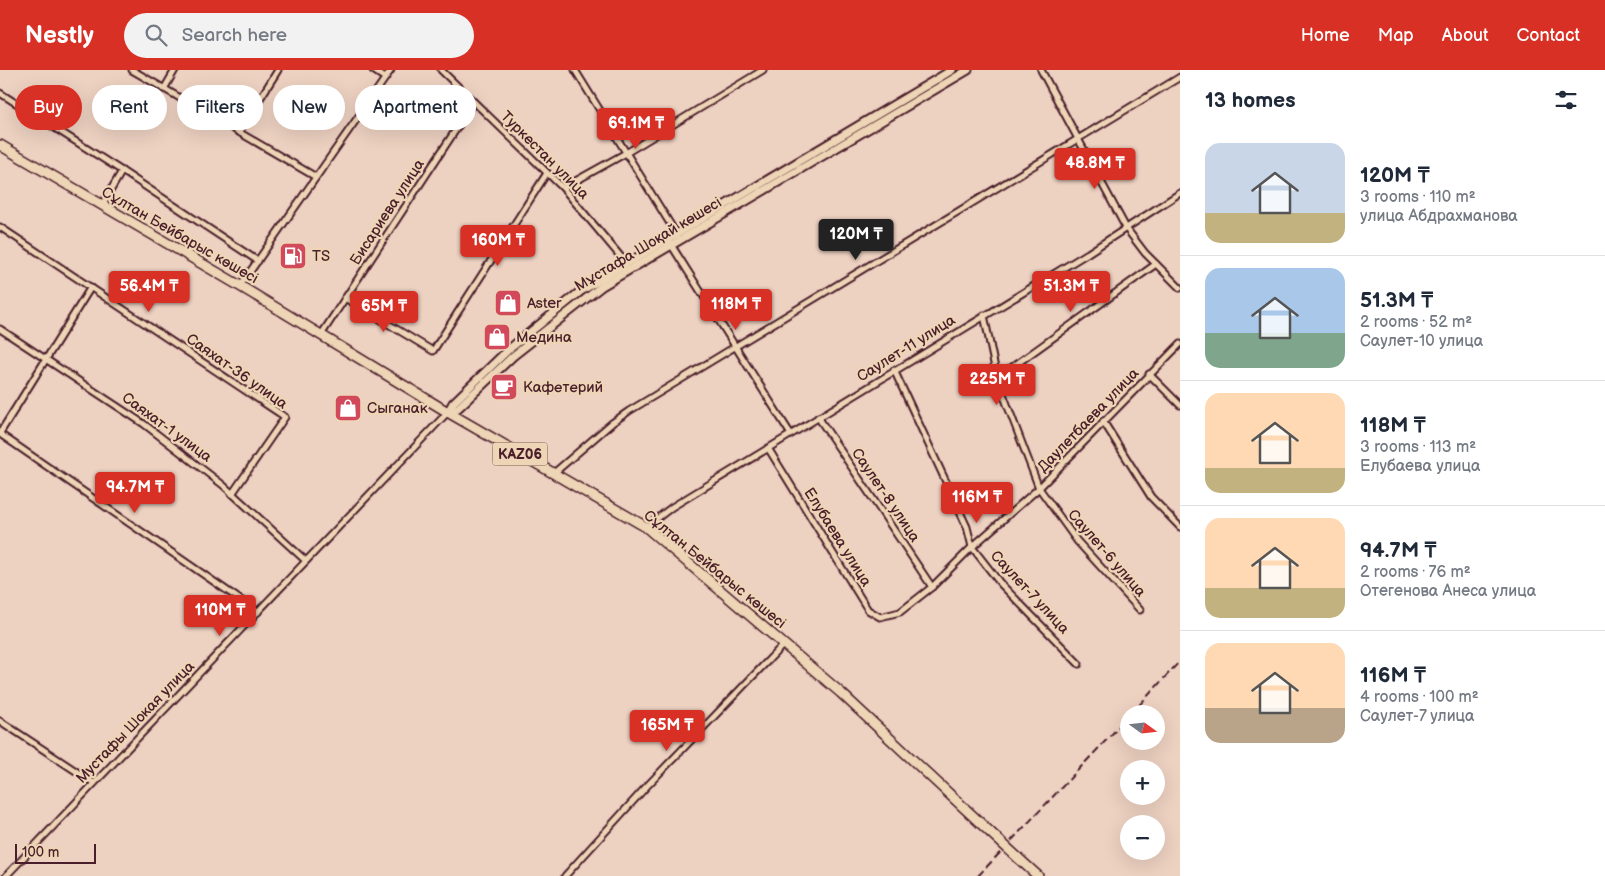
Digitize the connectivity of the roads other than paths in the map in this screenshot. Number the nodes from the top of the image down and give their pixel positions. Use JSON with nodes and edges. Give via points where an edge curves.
{"nodes":[{"id":1,"x":132,"y":70,"type":"edge"},
{"id":2,"x":175,"y":70,"type":"edge"},
{"id":3,"x":278,"y":70,"type":"edge"},
{"id":4,"x":373,"y":70,"type":"edge"},
{"id":5,"x":391,"y":70,"type":"edge"},
{"id":6,"x":442,"y":70,"type":"edge"},
{"id":7,"x":575,"y":70,"type":"edge"},
{"id":8,"x":763,"y":70,"type":"edge"},
{"id":9,"x":952,"y":70,"type":"edge"},
{"id":10,"x":968,"y":70,"type":"edge"},
{"id":11,"x":1041,"y":70,"type":"edge"},
{"id":12,"x":1180,"y":77,"type":"edge"},
{"id":13,"x":385,"y":78,"type":"junction"},
{"id":14,"x":157,"y":85,"type":"edge"},
{"id":15,"x":166,"y":85,"type":"edge"},
{"id":16,"x":457,"y":85,"type":"edge"},
{"id":17,"x":167,"y":91,"type":"edge"},
{"id":18,"x":0,"y":93,"type":"edge"},
{"id":19,"x":476,"y":104,"type":"edge"},
{"id":20,"x":456,"y":130,"type":"edge"},
{"id":21,"x":239,"y":132,"type":"junction"},
{"id":22,"x":1078,"y":138,"type":"junction"},
{"id":23,"x":0,"y":145,"type":"edge"},
{"id":24,"x":626,"y":153,"type":"junction"},
{"id":25,"x":122,"y":170,"type":"junction"},
{"id":26,"x":547,"y":173,"type":"junction"},
{"id":27,"x":316,"y":177,"type":"junction"},
{"id":28,"x":563,"y":188,"type":"junction"},
{"id":29,"x":1180,"y":193,"type":"edge"},
{"id":30,"x":102,"y":205,"type":"junction"},
{"id":31,"x":0,"y":227,"type":"edge"},
{"id":32,"x":1126,"y":228,"type":"junction"},
{"id":33,"x":678,"y":237,"type":"junction"},
{"id":34,"x":669,"y":242,"type":"junction"},
{"id":35,"x":258,"y":261,"type":"junction"},
{"id":36,"x":626,"y":263,"type":"junction"},
{"id":37,"x":1156,"y":264,"type":"junction"},
{"id":38,"x":240,"y":286,"type":"junction"},
{"id":39,"x":91,"y":287,"type":"junction"},
{"id":40,"x":1180,"y":288,"type":"edge"},
{"id":41,"x":345,"y":298,"type":"junction"},
{"id":42,"x":984,"y":316,"type":"junction"},
{"id":43,"x":0,"y":329,"type":"edge"},
{"id":44,"x":320,"y":335,"type":"junction"},
{"id":45,"x":1180,"y":344,"type":"edge"},
{"id":46,"x":734,"y":346,"type":"junction"},
{"id":47,"x":46,"y":358,"type":"junction"},
{"id":48,"x":894,"y":370,"type":"junction"},
{"id":49,"x":1149,"y":374,"type":"junction"},
{"id":50,"x":997,"y":378,"type":"junction"},
{"id":51,"x":1180,"y":405,"type":"edge"},
{"id":52,"x":448,"y":412,"type":"junction"},
{"id":53,"x":818,"y":417,"type":"junction"},
{"id":54,"x":1103,"y":421,"type":"junction"},
{"id":55,"x":0,"y":433,"type":"edge"},
{"id":56,"x":790,"y":434,"type":"junction"},
{"id":57,"x":768,"y":448,"type":"junction"},
{"id":58,"x":554,"y":473,"type":"junction"},
{"id":59,"x":1038,"y":488,"type":"junction"},
{"id":60,"x":232,"y":494,"type":"junction"},
{"id":61,"x":646,"y":527,"type":"junction"},
{"id":62,"x":1180,"y":527,"type":"edge"},
{"id":63,"x":972,"y":547,"type":"junction"},
{"id":64,"x":306,"y":561,"type":"junction"},
{"id":65,"x":932,"y":587,"type":"junction"},
{"id":66,"x":1140,"y":610,"type":"dead end"},
{"id":67,"x":258,"y":612,"type":"junction"},
{"id":68,"x":900,"y":612,"type":"joint"},
{"id":69,"x":784,"y":644,"type":"junction"},
{"id":70,"x":1079,"y":664,"type":"dead end"},
{"id":71,"x":0,"y":721,"type":"edge"},
{"id":72,"x":94,"y":783,"type":"junction"},
{"id":73,"x":6,"y":876,"type":"edge"},
{"id":74,"x":566,"y":876,"type":"edge"},
{"id":75,"x":1038,"y":876,"type":"edge"}],
"edges":[{"from":1,"to":14,"type":"street"},
{"from":2,"to":15,"type":"street"},
{"from":3,"to":21,"type":"street"},
{"from":4,"to":13,"type":"street"},
{"from":5,"to":13,"type":"street"},
{"from":6,"to":16,"type":"street","name":"Туркестан улица"},
{"from":7,"to":24,"type":"street"},
{"from":8,"to":24,"type":"street"},
{"from":9,"to":33,"type":"street","name":"Мұстафа Шоқай көшесі"},
{"from":10,"to":33,"type":"street","name":"Мұстафа Шоқай көшесі"},
{"from":11,"to":22,"type":"street"},
{"from":12,"to":22,"type":"street"},
{"from":13,"to":27,"type":"street"},
{"from":17,"to":21,"type":"street"},
{"from":18,"to":25,"type":"street"},
{"from":19,"to":26,"type":"street","name":"Туркестан улица"},
{"from":20,"to":41,"type":"street","name":"Бисариева улица"},
{"from":21,"to":27,"type":"street"},
{"from":22,"to":32,"type":"street"},
{"from":22,"to":46,"type":"street"},
{"from":23,"to":30,"type":"main road","name":"Сұлтан Бейбарыс көшесі","number":"KAZ06"},
{"from":24,"to":28,"type":"street"},
{"from":24,"to":33,"type":"street"},
{"from":25,"to":30,"type":"street"},
{"from":25,"to":35,"type":"street"},
{"from":26,"to":28,"type":"street","name":"Туркестан улица"},
{"from":26,"to":41,"type":"street","via":[[433,351]]},
{"from":27,"to":35,"type":"street"},
{"from":28,"to":36,"type":"street","name":"Туркестан улица"},
{"from":29,"to":32,"type":"street","name":"Саулет-11 улица"},
{"from":30,"to":38,"type":"main road","name":"Сұлтан Бейбарыс көшесі","number":"KAZ06"},
{"from":31,"to":39,"type":"street","name":"Саяхат-36 улица"},
{"from":32,"to":37,"type":"street"},
{"from":32,"to":42,"type":"street","name":"Саулет-11 улица"},
{"from":33,"to":34,"type":"street","name":"Мұстафа Шоқай көшесі"},
{"from":34,"to":36,"type":"street","name":"Мұстафа Шоқай көшесі"},
{"from":34,"to":46,"type":"street"},
{"from":34,"to":52,"type":"street","name":"Мұстафа Шоқай көшесі","via":[[585,297],[513,356],[458,408]]},
{"from":35,"to":38,"type":"street"},
{"from":36,"to":52,"type":"street","name":"Мұстафа Шоқай көшесі","via":[[581,291],[508,350],[453,403]]},
{"from":37,"to":40,"type":"street"},
{"from":37,"to":50,"type":"street"},
{"from":38,"to":44,"type":"main road","name":"Сұлтан Бейбарыс көшесі","number":"KAZ06"},
{"from":39,"to":47,"type":"street"},
{"from":39,"to":60,"type":"street","name":"Саяхат-36 улица","via":[[285,417]]},
{"from":41,"to":44,"type":"street","name":"Бисариева улица"},
{"from":42,"to":48,"type":"street","name":"Саулет-11 улица"},
{"from":42,"to":50,"type":"street","name":"Саулет-6 улица"},
{"from":43,"to":47,"type":"street","name":"Саяхат-1 улица"},
{"from":44,"to":52,"type":"main road","name":"Сұлтан Бейбарыс көшесі","number":"KAZ06"},
{"from":45,"to":49,"type":"street","name":"Даулетбаева улица"},
{"from":46,"to":56,"type":"street"},
{"from":46,"to":58,"type":"street","via":[[612,423]]},
{"from":47,"to":55,"type":"street"},
{"from":47,"to":60,"type":"street","name":"Саяхат-1 улица","via":[[144,424]]},
{"from":48,"to":53,"type":"street","name":"Саулет-11 улица"},
{"from":48,"to":63,"type":"street","name":"Саулет-7 улица","via":[[967,527]]},
{"from":49,"to":51,"type":"street"},
{"from":49,"to":54,"type":"street","name":"Даулетбаева улица"},
{"from":50,"to":59,"type":"street","name":"Саулет-6 улица"},
{"from":52,"to":58,"type":"main road","name":"Сұлтан Бейбарыс көшесі","number":"KAZ06"},
{"from":52,"to":64,"type":"street","name":"Мустафы Шокая улица"},
{"from":53,"to":56,"type":"street","name":"Саулет-11 улица"},
{"from":53,"to":65,"type":"street","name":"Саулет-8 улица"},
{"from":54,"to":59,"type":"street","name":"Даулетбаева улица"},
{"from":54,"to":62,"type":"street","via":[[1151,497]]},
{"from":55,"to":67,"type":"street"},
{"from":56,"to":57,"type":"street","name":"Саулет-11 улица"},
{"from":57,"to":61,"type":"street","name":"Саулет-11 улица","via":[[672,507]]},
{"from":57,"to":68,"type":"street","name":"Елубаева улица","via":[[868,610],[880,617]]},
{"from":58,"to":61,"type":"main road","name":"Сұлтан Бейбарыс көшесі","number":"KAZ06"},
{"from":59,"to":63,"type":"street","name":"Даулетбаева улица"},
{"from":59,"to":66,"type":"street","name":"Саулет-6 улица","via":[[1077,541]]},
{"from":60,"to":64,"type":"street","name":"Саяхат-1 улица"},
{"from":61,"to":69,"type":"main road","name":"Сұлтан Бейбарыс көшесі","number":"KAZ06"},
{"from":63,"to":65,"type":"street","name":"Даулетбаева улица"},
{"from":63,"to":70,"type":"street","name":"Саулет-7 улица","via":[[1000,583]]},
{"from":64,"to":67,"type":"street","name":"Мустафы Шокая улица"},
{"from":65,"to":68,"type":"street","name":"Даулетбаева улица"},
{"from":67,"to":72,"type":"street","name":"Мустафы Шокая улица"},
{"from":69,"to":74,"type":"street","via":[[646,787]]},
{"from":69,"to":75,"type":"main road","name":"Сұлтан Бейбарыс көшесі","number":"KAZ06","bridge":true},
{"from":71,"to":72,"type":"street"},
{"from":72,"to":73,"type":"street","name":"Мустафы Шокая улица"}]}
